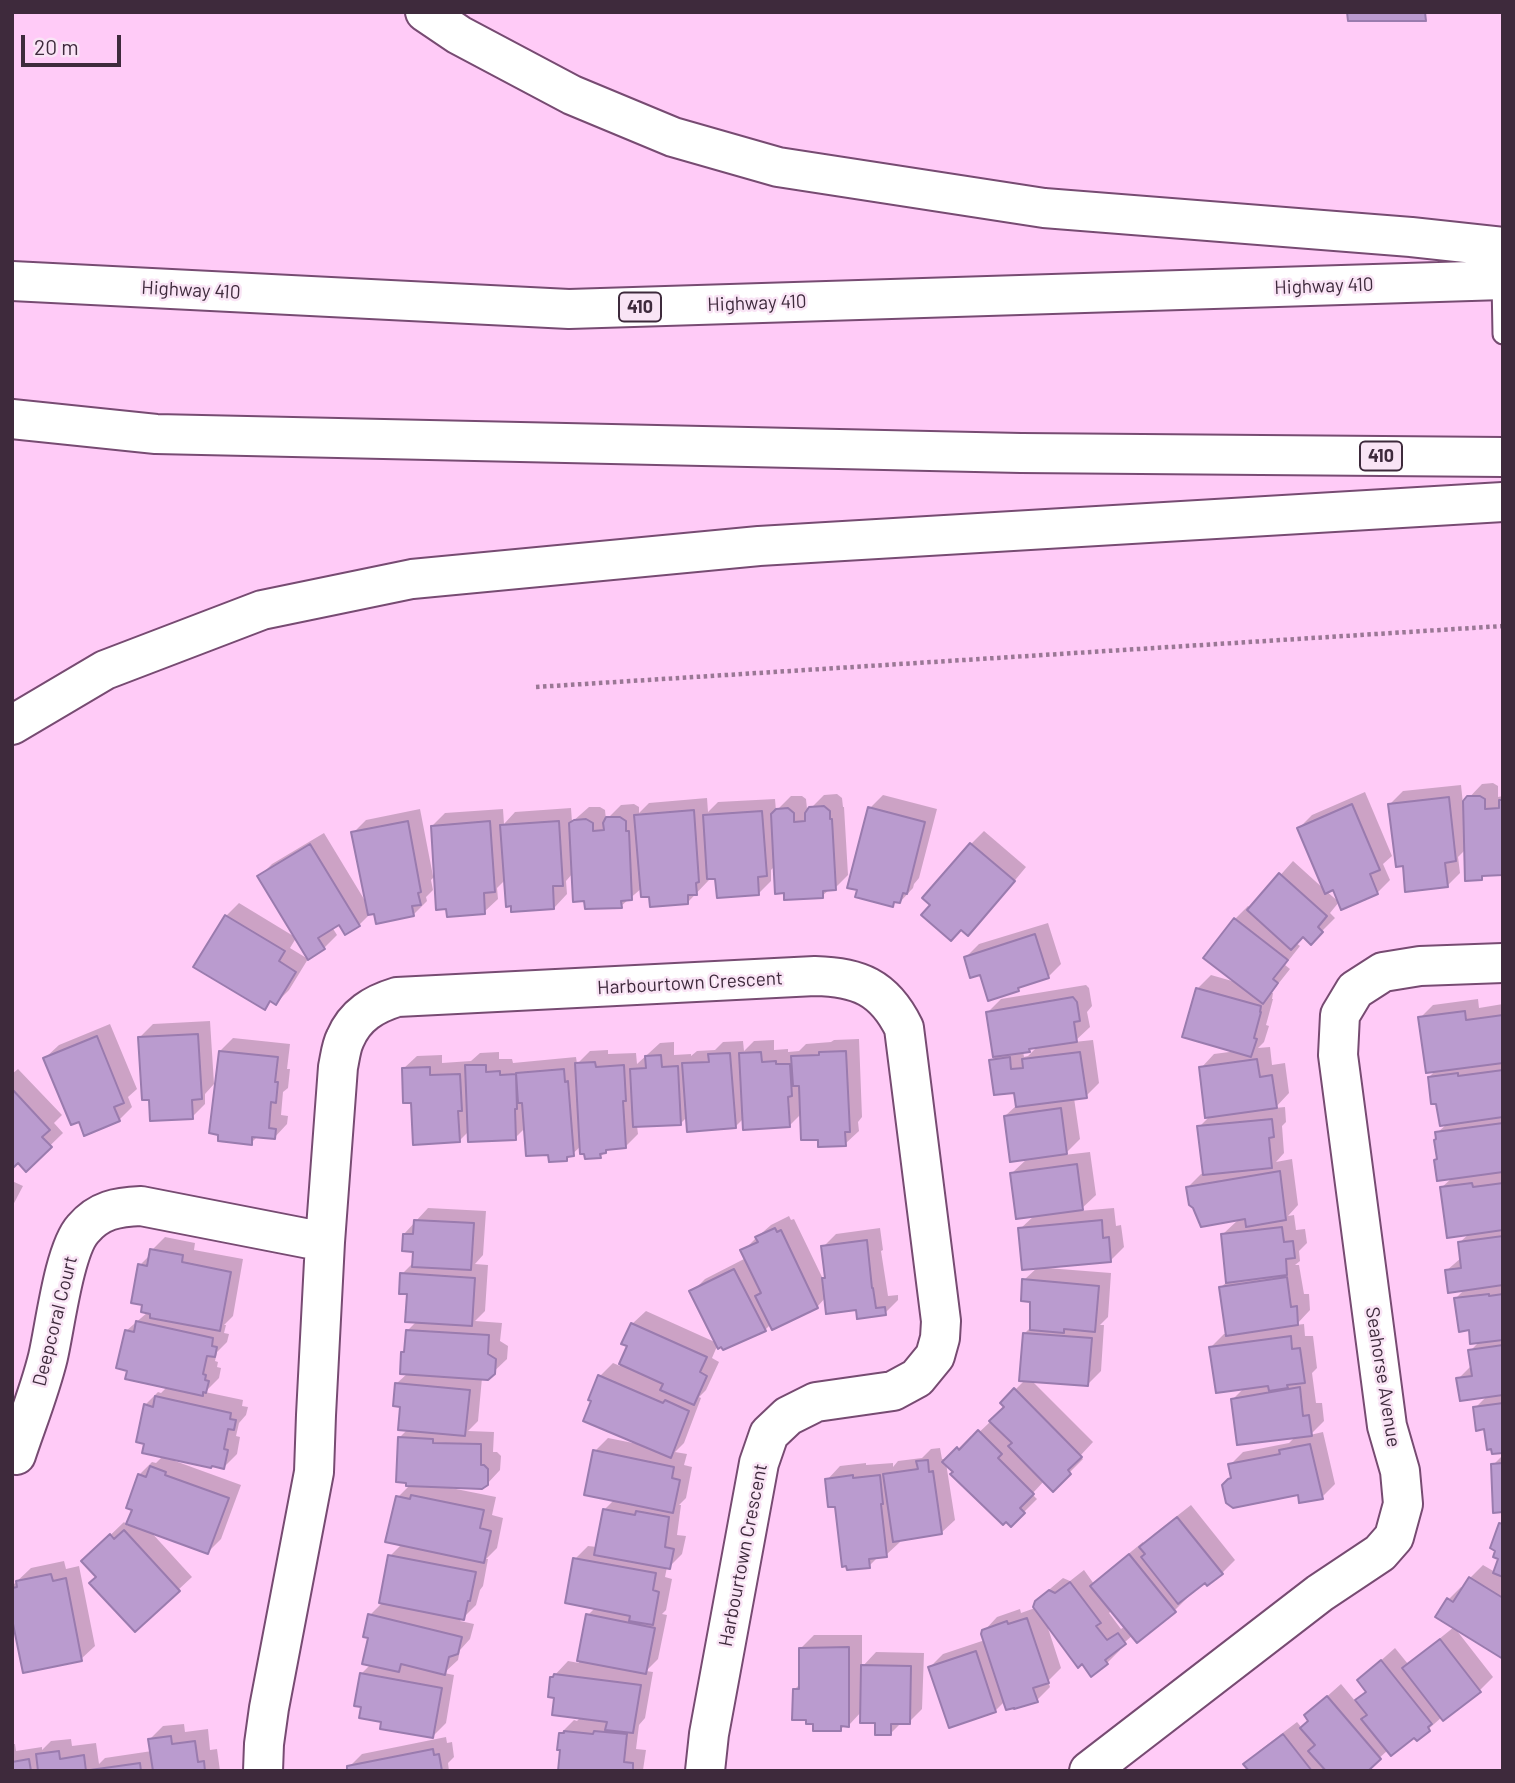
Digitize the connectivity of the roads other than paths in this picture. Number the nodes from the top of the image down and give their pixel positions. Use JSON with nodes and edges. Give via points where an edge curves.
{"nodes":[{"id":1,"x":425,"y":12,"type":"edge"},
{"id":2,"x":1502,"y":269,"type":"edge"},
{"id":3,"x":12,"y":281,"type":"edge"},
{"id":4,"x":1503,"y":334,"type":"edge"},
{"id":5,"x":12,"y":419,"type":"edge"},
{"id":6,"x":1503,"y":457,"type":"edge"},
{"id":7,"x":1503,"y":502,"type":"edge"},
{"id":8,"x":12,"y":725,"type":"edge"},
{"id":9,"x":1503,"y":963,"type":"edge"},
{"id":10,"x":325,"y":1242,"type":"junction"},
{"id":11,"x":16,"y":1454,"type":"dead end"},
{"id":12,"x":263,"y":1771,"type":"edge"},
{"id":13,"x":705,"y":1771,"type":"edge"},
{"id":14,"x":1089,"y":1771,"type":"edge"}],
"edges":[{"from":1,"to":2,"type":"main road","via":[[572,95],[673,137],[778,167],[1044,208],[1411,237]]},
{"from":2,"to":3,"type":"main road","name":"Highway 410","number":"410","via":[[569,309]]},
{"from":2,"to":4,"type":"lane"},
{"from":5,"to":6,"type":"main road","number":"410","via":[[156,434],[1007,453]]},
{"from":7,"to":8,"type":"main road","via":[[759,546],[412,579],[262,610],[105,670]]},
{"from":9,"to":14,"type":"main road","name":"Seahorse Avenue","via":[[1383,972],[1354,990],[1340,1015],[1338,1055],[1387,1426],[1400,1471],[1403,1504],[1394,1536],[1380,1553],[1320,1593]]},
{"from":10,"to":11,"type":"main road","name":"Deepcoral Court","via":[[141,1206],[117,1207],[96,1217],[81,1231],[69,1258],[47,1360]]},
{"from":10,"to":12,"type":"main road","name":"Harbourtown Crescent","via":[[314,1472],[269,1708]]},
{"from":10,"to":13,"type":"main road","name":"Harbourtown Crescent","via":[[338,1066],[345,1038],[360,1016],[377,1003],[397,997],[815,976],[862,982],[896,1011],[904,1028],[940,1338],[935,1356],[917,1378],[893,1391],[816,1402],[788,1416],[769,1434],[759,1463]]}]}
